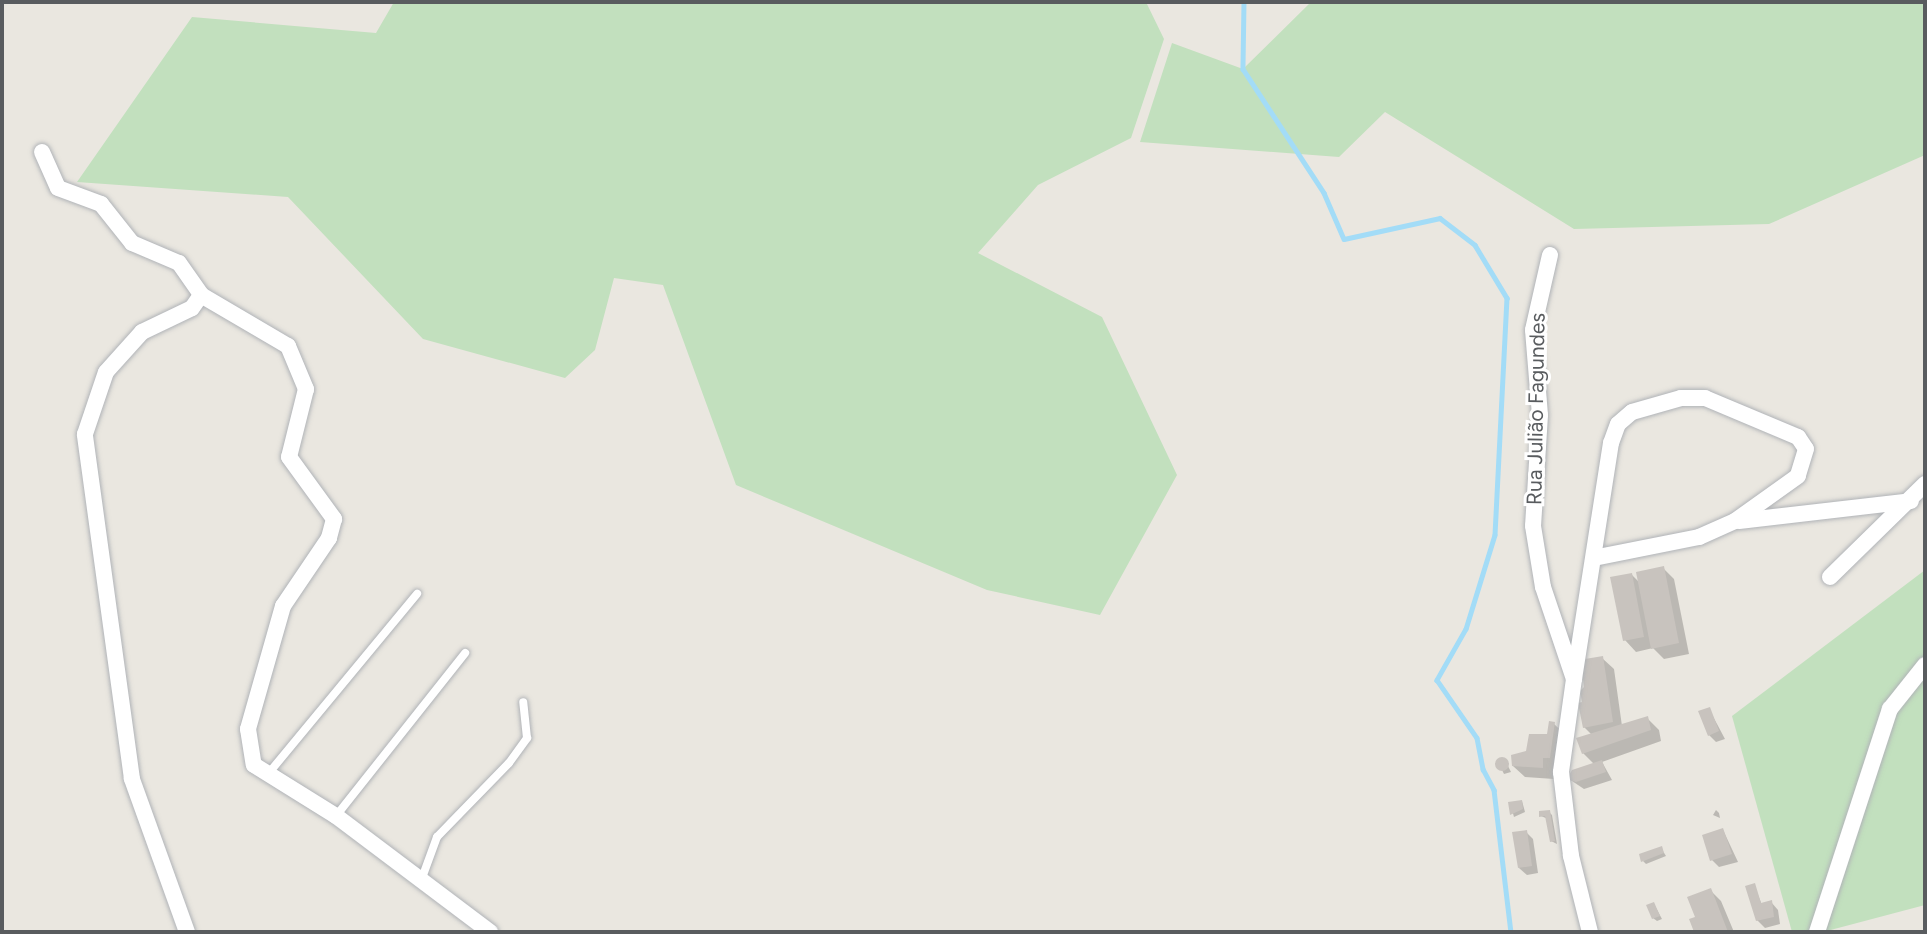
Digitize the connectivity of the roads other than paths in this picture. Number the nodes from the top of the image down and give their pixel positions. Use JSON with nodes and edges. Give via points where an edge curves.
{"nodes":[{"id":1,"x":42,"y":152,"type":"dead end"},
{"id":2,"x":1550,"y":255,"type":"dead end"},
{"id":3,"x":201,"y":295,"type":"junction"},
{"id":4,"x":1925,"y":484,"type":"edge"},
{"id":5,"x":1911,"y":501,"type":"junction"},
{"id":6,"x":1735,"y":521,"type":"junction"},
{"id":7,"x":1594,"y":558,"type":"junction"},
{"id":8,"x":1829,"y":577,"type":"dead end"},
{"id":9,"x":417,"y":594,"type":"dead end"},
{"id":10,"x":465,"y":653,"type":"dead end"},
{"id":11,"x":1925,"y":665,"type":"edge"},
{"id":12,"x":1574,"y":679,"type":"junction"},
{"id":13,"x":523,"y":702,"type":"dead end"},
{"id":14,"x":268,"y":774,"type":"junction"},
{"id":15,"x":336,"y":816,"type":"junction"},
{"id":16,"x":422,"y":878,"type":"junction"},
{"id":17,"x":187,"y":932,"type":"edge"},
{"id":18,"x":490,"y":932,"type":"edge"},
{"id":19,"x":1590,"y":932,"type":"edge"},
{"id":20,"x":1817,"y":932,"type":"edge"}],
"edges":[{"from":1,"to":3,"type":"street","via":[[58,188],[101,204],[132,243],[179,263]]},
{"from":2,"to":12,"type":"street","name":"Rua Julião Fagundes","via":[[1533,330],[1540,415],[1533,526],[1543,587]]},
{"from":3,"to":14,"type":"street","via":[[288,346],[306,389],[289,457],[334,519],[329,538],[283,606],[248,729],[254,765]]},
{"from":3,"to":17,"type":"street","via":[[192,308],[142,331],[106,372],[85,434],[132,779]]},
{"from":4,"to":5,"type":"street"},
{"from":5,"to":6,"type":"street"},
{"from":5,"to":8,"type":"street"},
{"from":6,"to":7,"type":"street","via":[[1699,537]]},
{"from":6,"to":7,"type":"street","via":[[1798,476],[1806,449],[1798,437],[1716,402],[1681,398],[1632,412],[1618,424],[1611,443]]},
{"from":7,"to":12,"type":"street"},
{"from":9,"to":14,"type":"lane"},
{"from":10,"to":15,"type":"lane"},
{"from":11,"to":20,"type":"street","via":[[1890,709]]},
{"from":12,"to":19,"type":"street","name":"Rua Julião Fagundes","via":[[1561,772],[1572,856]]},
{"from":13,"to":16,"type":"lane","via":[[527,738],[437,837]]},
{"from":14,"to":15,"type":"street"},
{"from":15,"to":16,"type":"street"},
{"from":16,"to":18,"type":"street"}]}
